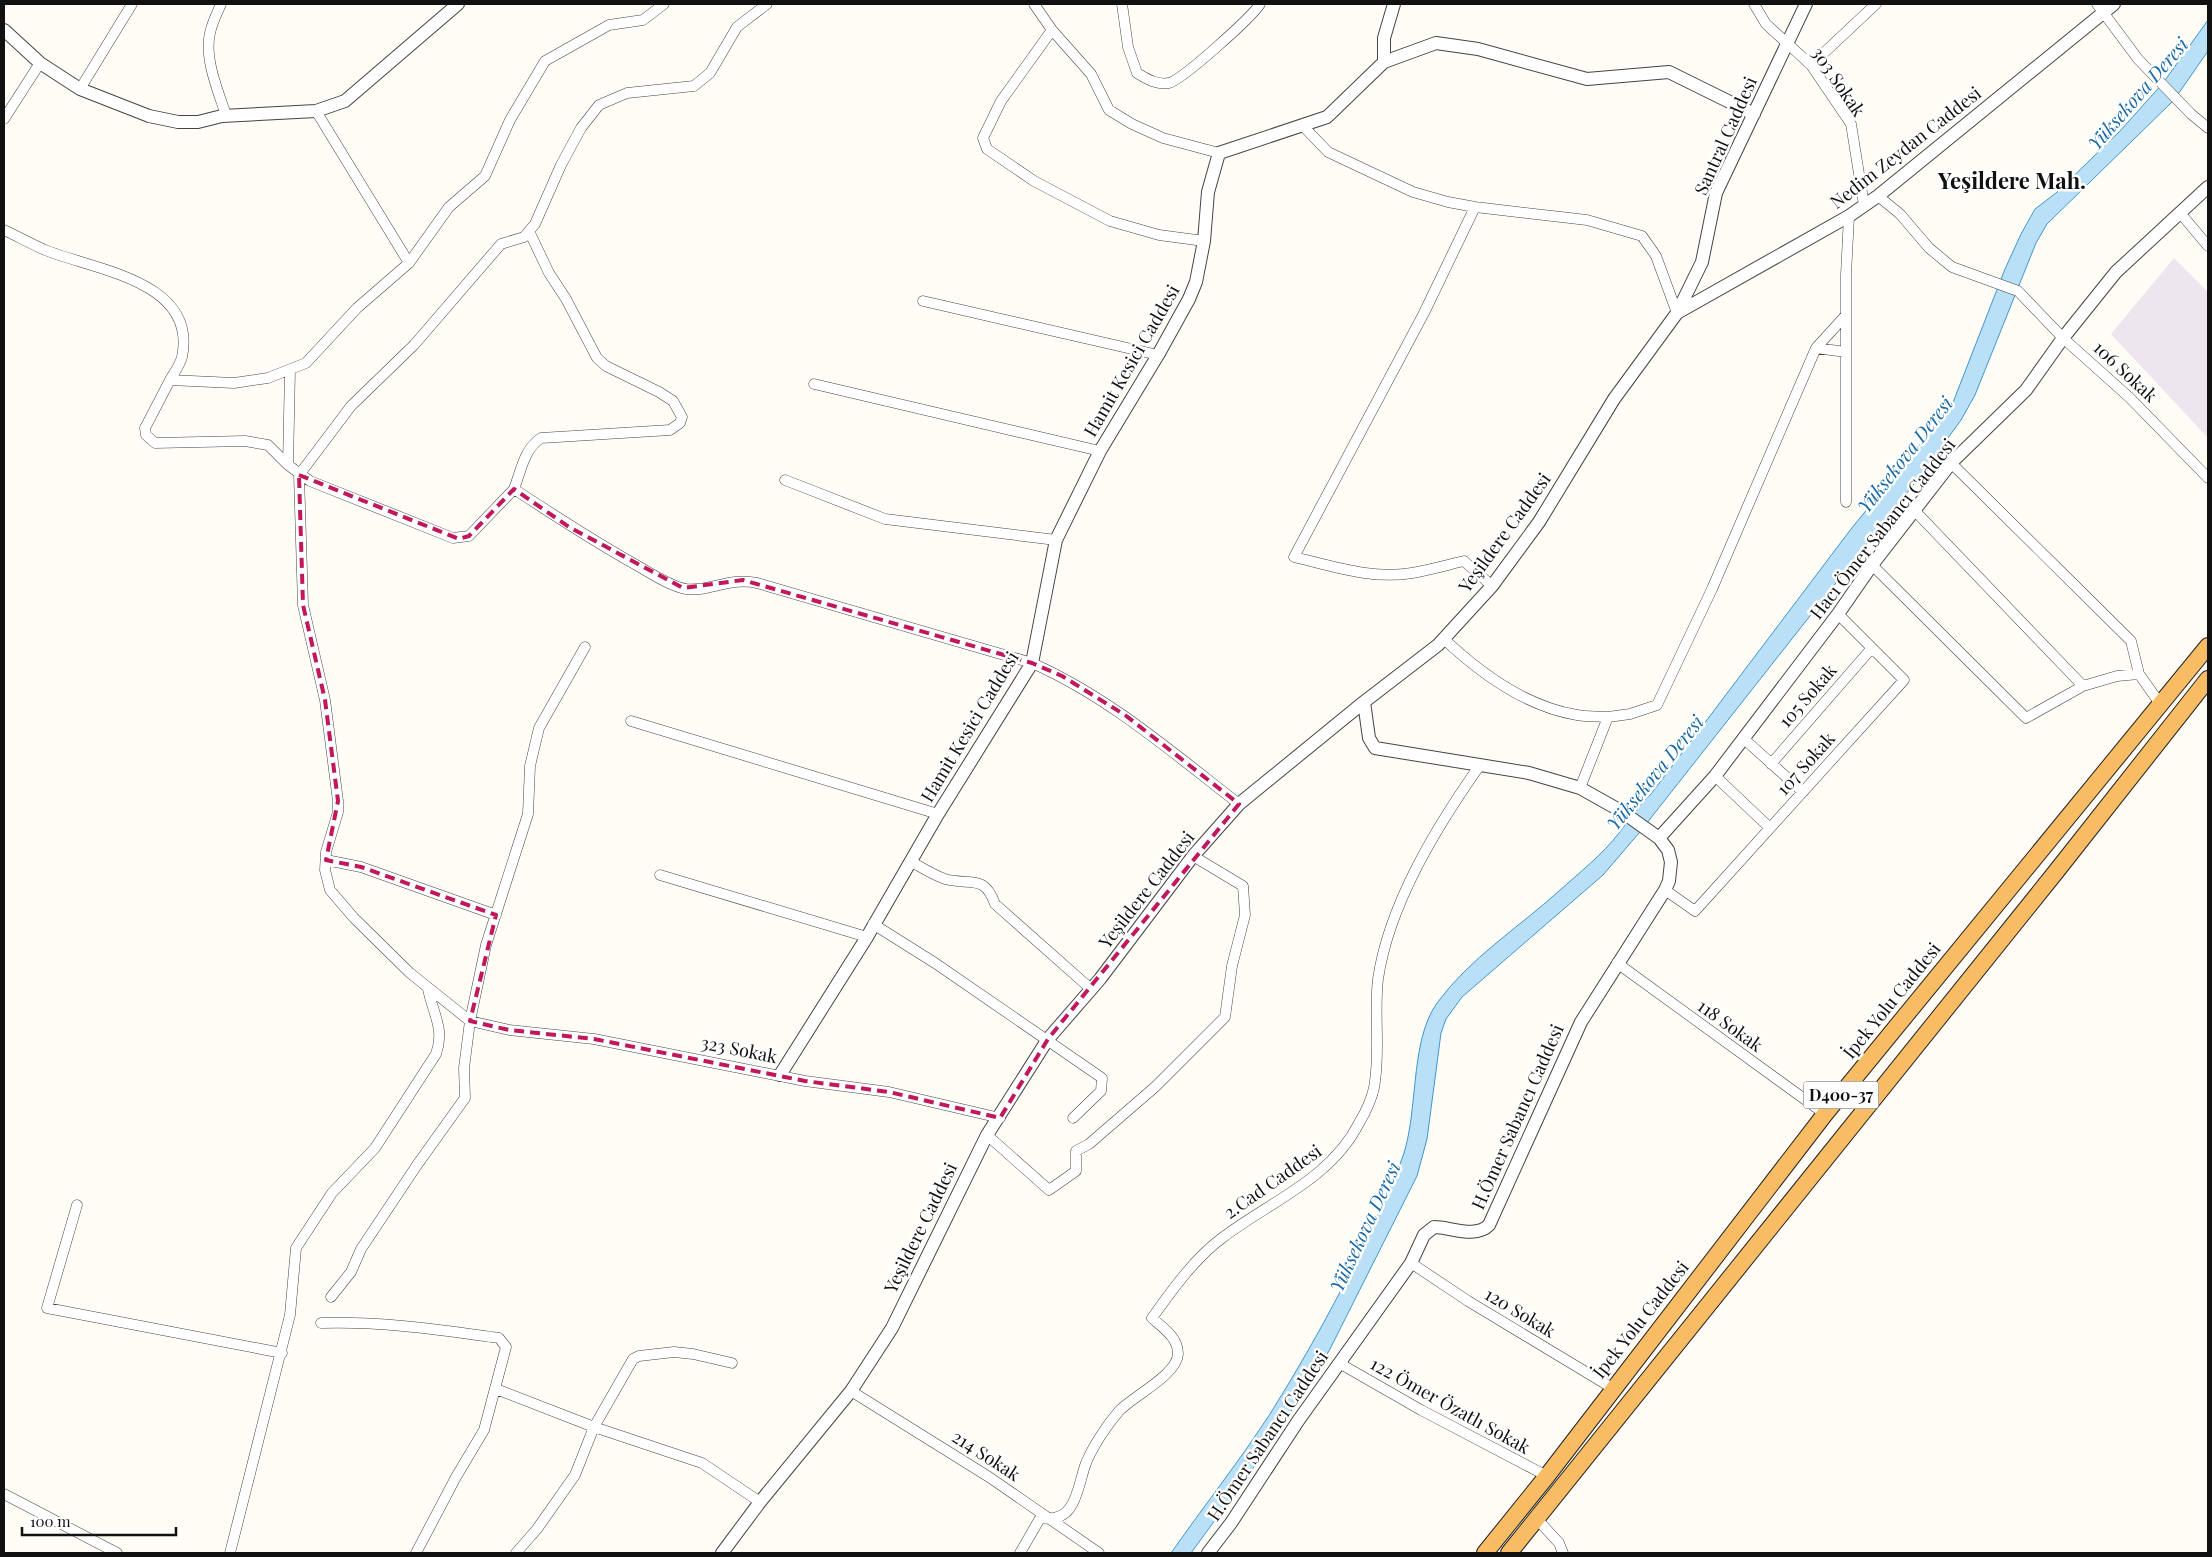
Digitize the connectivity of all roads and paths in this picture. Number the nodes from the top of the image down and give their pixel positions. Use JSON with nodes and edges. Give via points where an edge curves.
{"nodes":[{"id":1,"x":132,"y":4,"type":"edge"},
{"id":2,"x":221,"y":4,"type":"edge"},
{"id":3,"x":458,"y":4,"type":"edge"},
{"id":4,"x":664,"y":4,"type":"edge"},
{"id":5,"x":767,"y":4,"type":"edge"},
{"id":6,"x":1122,"y":4,"type":"edge"},
{"id":7,"x":1260,"y":4,"type":"edge"},
{"id":8,"x":1394,"y":4,"type":"edge"},
{"id":9,"x":1754,"y":4,"type":"edge"},
{"id":10,"x":1806,"y":4,"type":"edge"},
{"id":11,"x":1876,"y":4,"type":"edge"},
{"id":12,"x":2114,"y":4,"type":"edge"},
{"id":13,"x":1039,"y":5,"type":"edge"},
{"id":14,"x":2100,"y":8,"type":"edge"},
{"id":15,"x":4,"y":30,"type":"edge"},
{"id":16,"x":1052,"y":30,"type":"junction"},
{"id":17,"x":1788,"y":42,"type":"junction"},
{"id":18,"x":1384,"y":62,"type":"junction"},
{"id":19,"x":40,"y":63,"type":"junction"},
{"id":20,"x":1812,"y":65,"type":"junction"},
{"id":21,"x":80,"y":89,"type":"junction"},
{"id":22,"x":316,"y":111,"type":"junction"},
{"id":23,"x":1754,"y":114,"type":"junction"},
{"id":24,"x":226,"y":116,"type":"junction"},
{"id":25,"x":4,"y":118,"type":"edge"},
{"id":26,"x":1303,"y":126,"type":"junction"},
{"id":27,"x":2208,"y":128,"type":"edge"},
{"id":28,"x":1218,"y":153,"type":"junction"},
{"id":29,"x":2208,"y":187,"type":"edge"},
{"id":30,"x":1878,"y":196,"type":"junction"},
{"id":31,"x":1864,"y":205,"type":"junction"},
{"id":32,"x":1475,"y":207,"type":"junction"},
{"id":33,"x":2181,"y":214,"type":"junction"},
{"id":34,"x":1849,"y":216,"type":"junction"},
{"id":35,"x":4,"y":230,"type":"edge"},
{"id":36,"x":528,"y":231,"type":"junction"},
{"id":37,"x":1204,"y":241,"type":"junction"},
{"id":38,"x":2208,"y":246,"type":"edge"},
{"id":39,"x":409,"y":263,"type":"junction"},
{"id":40,"x":923,"y":301,"type":"dead end"},
{"id":41,"x":1678,"y":313,"type":"junction"},
{"id":42,"x":1846,"y":315,"type":"junction"},
{"id":43,"x":2063,"y":338,"type":"junction"},
{"id":44,"x":1816,"y":348,"type":"junction"},
{"id":45,"x":1846,"y":352,"type":"junction"},
{"id":46,"x":1158,"y":356,"type":"junction"},
{"id":47,"x":290,"y":370,"type":"junction"},
{"id":48,"x":170,"y":380,"type":"junction"},
{"id":49,"x":814,"y":384,"type":"dead end"},
{"id":50,"x":1100,"y":451,"type":"junction"},
{"id":51,"x":1951,"y":464,"type":"junction"},
{"id":52,"x":288,"y":465,"type":"junction"},
{"id":53,"x":299,"y":475,"type":"junction"},
{"id":54,"x":2208,"y":478,"type":"edge"},
{"id":55,"x":786,"y":480,"type":"dead end"},
{"id":56,"x":514,"y":489,"type":"junction"},
{"id":57,"x":1846,"y":502,"type":"dead end"},
{"id":58,"x":1914,"y":510,"type":"junction"},
{"id":59,"x":1056,"y":540,"type":"junction"},
{"id":60,"x":1872,"y":565,"type":"junction"},
{"id":61,"x":1492,"y":586,"type":"junction"},
{"id":62,"x":1838,"y":614,"type":"junction"},
{"id":63,"x":1444,"y":638,"type":"junction"},
{"id":64,"x":2208,"y":646,"type":"edge"},
{"id":65,"x":584,"y":647,"type":"dead end"},
{"id":66,"x":1871,"y":649,"type":"junction"},
{"id":67,"x":1032,"y":663,"type":"junction"},
{"id":68,"x":2139,"y":674,"type":"junction"},
{"id":69,"x":2208,"y":679,"type":"edge"},
{"id":70,"x":2083,"y":686,"type":"junction"},
{"id":71,"x":1364,"y":702,"type":"junction"},
{"id":72,"x":2161,"y":705,"type":"junction"},
{"id":73,"x":1608,"y":717,"type":"junction"},
{"id":74,"x":631,"y":721,"type":"dead end"},
{"id":75,"x":1743,"y":738,"type":"junction"},
{"id":76,"x":1771,"y":764,"type":"junction"},
{"id":77,"x":1480,"y":765,"type":"junction"},
{"id":78,"x":1716,"y":776,"type":"junction"},
{"id":79,"x":1580,"y":788,"type":"junction"},
{"id":80,"x":1803,"y":792,"type":"junction"},
{"id":81,"x":1239,"y":804,"type":"junction"},
{"id":82,"x":938,"y":814,"type":"junction"},
{"id":83,"x":1770,"y":828,"type":"junction"},
{"id":84,"x":1654,"y":835,"type":"junction"},
{"id":85,"x":1193,"y":856,"type":"junction"},
{"id":86,"x":326,"y":860,"type":"junction"},
{"id":87,"x":910,"y":861,"type":"junction"},
{"id":88,"x":660,"y":875,"type":"dead end"},
{"id":89,"x":1665,"y":890,"type":"junction"},
{"id":90,"x":496,"y":915,"type":"junction"},
{"id":91,"x":873,"y":924,"type":"junction"},
{"id":92,"x":866,"y":937,"type":"junction"},
{"id":93,"x":1617,"y":963,"type":"junction"},
{"id":94,"x":428,"y":989,"type":"junction"},
{"id":95,"x":1091,"y":989,"type":"junction"},
{"id":96,"x":470,"y":1021,"type":"junction"},
{"id":97,"x":1048,"y":1039,"type":"junction"},
{"id":98,"x":780,"y":1075,"type":"junction"},
{"id":99,"x":1825,"y":1114,"type":"junction"},
{"id":100,"x":1000,"y":1118,"type":"junction"},
{"id":101,"x":1073,"y":1118,"type":"dead end"},
{"id":102,"x":987,"y":1135,"type":"junction"},
{"id":103,"x":77,"y":1205,"type":"dead end"},
{"id":104,"x":1411,"y":1263,"type":"junction"},
{"id":105,"x":331,"y":1297,"type":"dead end"},
{"id":106,"x":321,"y":1323,"type":"dead end"},
{"id":107,"x":282,"y":1353,"type":"junction"},
{"id":108,"x":732,"y":1363,"type":"dead end"},
{"id":109,"x":1339,"y":1363,"type":"junction"},
{"id":110,"x":496,"y":1389,"type":"junction"},
{"id":111,"x":1614,"y":1389,"type":"junction"},
{"id":112,"x":851,"y":1391,"type":"junction"},
{"id":113,"x":594,"y":1428,"type":"junction"},
{"id":114,"x":1547,"y":1476,"type":"junction"},
{"id":115,"x":4,"y":1494,"type":"edge"},
{"id":116,"x":760,"y":1502,"type":"junction"},
{"id":117,"x":1051,"y":1519,"type":"junction"},
{"id":118,"x":1537,"y":1519,"type":"junction"},
{"id":119,"x":117,"y":1553,"type":"edge"},
{"id":120,"x":230,"y":1553,"type":"edge"},
{"id":121,"x":416,"y":1553,"type":"edge"},
{"id":122,"x":516,"y":1553,"type":"edge"},
{"id":123,"x":722,"y":1553,"type":"edge"},
{"id":124,"x":1020,"y":1553,"type":"edge"},
{"id":125,"x":1099,"y":1553,"type":"edge"},
{"id":126,"x":1208,"y":1553,"type":"edge"},
{"id":127,"x":1485,"y":1553,"type":"edge"},
{"id":128,"x":1509,"y":1553,"type":"edge"},
{"id":129,"x":1563,"y":1553,"type":"edge"}],
"edges":[{"from":1,"to":21,"type":"street"},
{"from":2,"to":24,"type":"street","via":[[208,41]]},
{"from":3,"to":22,"type":"street","via":[[345,102]]},
{"from":4,"to":39,"type":"street","via":[[643,20],[610,25],[545,61],[510,120],[485,176],[449,207]]},
{"from":5,"to":36,"type":"street","via":[[737,27],[710,73],[694,86],[627,93],[599,105],[580,128],[535,224]]},
{"from":6,"to":7,"type":"street","via":[[1128,47],[1136,73],[1153,83],[1171,83],[1233,34]]},
{"from":8,"to":18,"type":"street","via":[[1384,38]]},
{"from":9,"to":17,"type":"street","name":"303 Sokak","via":[[1766,24]]},
{"from":10,"to":17,"type":"street","name":"Santral Caddesi"},
{"from":11,"to":20,"type":"street"},
{"from":12,"to":14,"type":"street","name":"Nedim Zeydan Caddesi"},
{"from":13,"to":16,"type":"street"},
{"from":14,"to":27,"type":"street","via":[[2138,59]]},
{"from":14,"to":30,"type":"street","name":"Nedim Zeydan Caddesi"},
{"from":15,"to":19,"type":"street"},
{"from":16,"to":28,"type":"street","via":[[1091,74],[1109,110],[1163,138]]},
{"from":16,"to":37,"type":"street","via":[[1001,102],[983,138],[987,149],[1034,181],[1110,221],[1160,235]]},
{"from":17,"to":20,"type":"street","name":"303 Sokak"},
{"from":17,"to":23,"type":"street","name":"Santral Caddesi"},
{"from":18,"to":23,"type":"street","via":[[1436,43],[1478,50],[1587,79],[1669,72]]},
{"from":18,"to":26,"type":"street","via":[[1327,117]]},
{"from":19,"to":21,"type":"street"},
{"from":19,"to":25,"type":"street"},
{"from":20,"to":31,"type":"street","name":"303 Sokak","via":[[1851,124]]},
{"from":21,"to":24,"type":"street","via":[[125,109],[178,122]]},
{"from":22,"to":24,"type":"street"},
{"from":22,"to":39,"type":"street"},
{"from":23,"to":41,"type":"street","name":"Santral Caddesi","via":[[1716,193],[1702,262]]},
{"from":26,"to":28,"type":"street"},
{"from":26,"to":32,"type":"street","via":[[1328,152],[1413,192]]},
{"from":28,"to":37,"type":"street","name":"Hamit Kesici Caddesi","via":[[1208,192]]},
{"from":29,"to":33,"type":"street","name":"Hacı Ömer Sabancı Caddesi"},
{"from":30,"to":31,"type":"street","name":"Nedim Zeydan Caddesi"},
{"from":30,"to":43,"type":"street","name":"106 Sokak","via":[[1952,267],[2018,291]]},
{"from":31,"to":34,"type":"street","name":"Nedim Zeydan Caddesi"},
{"from":32,"to":41,"type":"street","via":[[1587,220],[1642,236],[1656,256]]},
{"from":32,"to":61,"type":"street","via":[[1424,314],[1294,557],[1356,571],[1395,574],[1411,574],[1464,560]]},
{"from":33,"to":38,"type":"street"},
{"from":33,"to":43,"type":"street","name":"Hacı Ömer Sabancı Caddesi","via":[[2116,272]]},
{"from":34,"to":41,"type":"street","name":"Nedim Zeydan Caddesi"},
{"from":34,"to":42,"type":"street"},
{"from":35,"to":48,"type":"street","via":[[45,250],[151,288],[166,300],[178,317],[184,336],[182,359]]},
{"from":36,"to":53,"type":"street","via":[[524,237],[501,244],[414,345],[351,406]]},
{"from":36,"to":56,"type":"street","via":[[597,358],[606,366],[673,401],[682,417],[680,423],[670,430],[541,438],[527,452]]},
{"from":37,"to":46,"type":"street","name":"Hamit Kesici Caddesi","via":[[1196,282]]},
{"from":39,"to":47,"type":"street","via":[[357,308],[306,363]]},
{"from":40,"to":46,"type":"street"},
{"from":41,"to":61,"type":"street","name":"Yeşildere Caddesi","via":[[1614,399],[1539,522]]},
{"from":42,"to":44,"type":"street"},
{"from":42,"to":45,"type":"street"},
{"from":43,"to":51,"type":"street","name":"Hacı Ömer Sabancı Caddesi","via":[[2026,390]]},
{"from":43,"to":54,"type":"street","name":"106 Sokak","via":[[2130,398]]},
{"from":44,"to":45,"type":"street"},
{"from":44,"to":73,"type":"street","via":[[1712,589],[1657,704],[1630,714]]},
{"from":45,"to":57,"type":"street"},
{"from":46,"to":50,"type":"street","name":"Hamit Kesici Caddesi"},
{"from":47,"to":48,"type":"street","via":[[268,378],[234,383]]},
{"from":47,"to":52,"type":"street"},
{"from":48,"to":52,"type":"street","via":[[146,428],[149,440],[165,444],[245,441],[268,445]]},
{"from":49,"to":50,"type":"street"},
{"from":50,"to":59,"type":"street","name":"Hamit Kesici Caddesi"},
{"from":51,"to":58,"type":"street","name":"Hacı Ömer Sabancı Caddesi"},
{"from":51,"to":68,"type":"street","via":[[2131,641]]},
{"from":52,"to":53,"type":"street"},
{"from":53,"to":56,"type":"street","via":[[459,539],[469,536]]},
{"from":53,"to":86,"type":"street","via":[[304,605],[325,700],[338,801]]},
{"from":55,"to":59,"type":"street","via":[[885,519]]},
{"from":56,"to":67,"type":"street","via":[[569,527],[683,588],[695,589],[733,580],[757,583]]},
{"from":58,"to":60,"type":"street","name":"Hacı Ömer Sabancı Caddesi"},
{"from":58,"to":70,"type":"street"},
{"from":59,"to":67,"type":"street","name":"Hamit Kesici Caddesi"},
{"from":60,"to":62,"type":"street","name":"Hacı Ömer Sabancı Caddesi"},
{"from":60,"to":70,"type":"street","via":[[2026,718]]},
{"from":61,"to":63,"type":"street","name":"Yeşildere Caddesi"},
{"from":62,"to":66,"type":"street","name":"107 Sokak"},
{"from":62,"to":75,"type":"street","name":"Hacı Ömer Sabancı Caddesi"},
{"from":63,"to":71,"type":"street","name":"Yeşildere Caddesi"},
{"from":63,"to":73,"type":"street","via":[[1467,661],[1520,694],[1547,707],[1577,715]]},
{"from":64,"to":72,"type":"highway","name":"İpek Yolu Caddesi","number":"D400-37"},
{"from":65,"to":90,"type":"street","via":[[539,728],[530,766],[528,814]]},
{"from":66,"to":76,"type":"street","name":"105 Sokak"},
{"from":66,"to":80,"type":"street","name":"107 Sokak","via":[[1904,680]]},
{"from":67,"to":81,"type":"street","via":[[1062,676],[1125,716]]},
{"from":67,"to":82,"type":"street","name":"Hamit Kesici Caddesi"},
{"from":68,"to":70,"type":"street","via":[[2117,676]]},
{"from":68,"to":72,"type":"street"},
{"from":69,"to":118,"type":"highway","number":"D400-37"},
{"from":71,"to":77,"type":"street","via":[[1369,738],[1375,748]]},
{"from":71,"to":81,"type":"street","name":"Yeşildere Caddesi"},
{"from":72,"to":99,"type":"highway","name":"İpek Yolu Caddesi","number":"D400-37"},
{"from":73,"to":79,"type":"street"},
{"from":74,"to":82,"type":"street"},
{"from":75,"to":76,"type":"street"},
{"from":75,"to":78,"type":"street","name":"Hacı Ömer Sabancı Caddesi"},
{"from":76,"to":80,"type":"street"},
{"from":77,"to":79,"type":"street"},
{"from":77,"to":117,"type":"street","name":"2.Cad Caddesi","via":[[1447,811],[1392,918],[1378,979],[1376,1082],[1360,1122],[1345,1148],[1329,1166],[1221,1239],[1165,1299],[1152,1318],[1175,1338],[1178,1355],[1170,1371],[1119,1412],[1087,1462],[1074,1504],[1068,1511]]},
{"from":78,"to":83,"type":"street"},
{"from":78,"to":84,"type":"street","name":"Hacı Ömer Sabancı Caddesi"},
{"from":79,"to":84,"type":"street","via":[[1621,811]]},
{"from":80,"to":83,"type":"street","name":"107 Sokak"},
{"from":81,"to":85,"type":"street","name":"Yeşildere Caddesi"},
{"from":82,"to":87,"type":"street","name":"Hamit Kesici Caddesi"},
{"from":83,"to":89,"type":"street","name":"107 Sokak","via":[[1695,911]]},
{"from":84,"to":89,"type":"street","name":"H.Ömer Sabancı Caddesi","via":[[1668,850],[1671,862]]},
{"from":85,"to":95,"type":"street","name":"Yeşildere Caddesi"},
{"from":85,"to":102,"type":"street","via":[[1242,886],[1244,915],[1225,1017],[1155,1087],[1089,1144],[1076,1151],[1076,1171],[1049,1190]]},
{"from":86,"to":90,"type":"street","via":[[361,867]]},
{"from":86,"to":94,"type":"street","via":[[330,890],[354,918]]},
{"from":87,"to":91,"type":"street","name":"Hamit Kesici Caddesi"},
{"from":87,"to":95,"type":"street","via":[[944,879],[976,881],[984,886],[992,894],[995,904]]},
{"from":88,"to":92,"type":"street"},
{"from":89,"to":93,"type":"street","name":"H.Ömer Sabancı Caddesi"},
{"from":90,"to":96,"type":"street","via":[[486,945]]},
{"from":91,"to":92,"type":"street","name":"Hamit Kesici Caddesi"},
{"from":91,"to":97,"type":"street"},
{"from":92,"to":98,"type":"street","name":"Hamit Kesici Caddesi"},
{"from":93,"to":99,"type":"street","name":"118 Sokak"},
{"from":93,"to":104,"type":"street","name":"H.Ömer Sabancı Caddesi","via":[[1581,1022],[1489,1225],[1479,1232],[1434,1227],[1424,1235]]},
{"from":94,"to":96,"type":"street"},
{"from":94,"to":107,"type":"street","via":[[441,1032],[436,1054],[375,1148],[332,1193],[296,1248],[290,1315]]},
{"from":95,"to":97,"type":"street","name":"Yeşildere Caddesi"},
{"from":96,"to":98,"type":"street","name":"323 Sokak","via":[[509,1030],[594,1039]]},
{"from":96,"to":105,"type":"street","via":[[464,1068],[465,1098],[361,1249],[351,1272]]},
{"from":97,"to":100,"type":"street","name":"Yeşildere Caddesi"},
{"from":97,"to":101,"type":"street","via":[[1102,1078],[1101,1091]]},
{"from":98,"to":100,"type":"street","name":"323 Sokak","via":[[889,1092]]},
{"from":99,"to":111,"type":"highway","name":"İpek Yolu Caddesi","number":"D400-37"},
{"from":100,"to":102,"type":"street","name":"Yeşildere Caddesi"},
{"from":102,"to":112,"type":"street","name":"Yeşildere Caddesi","via":[[892,1328]]},
{"from":103,"to":107,"type":"street","via":[[47,1308]]},
{"from":104,"to":109,"type":"street","name":"H.Ömer Sabancı Caddesi"},
{"from":104,"to":111,"type":"street","name":"120 Sokak"},
{"from":106,"to":110,"type":"street","via":[[362,1322],[499,1338],[506,1347]]},
{"from":107,"to":120,"type":"street"},
{"from":108,"to":113,"type":"street","via":[[674,1352],[639,1356],[633,1359]]},
{"from":109,"to":114,"type":"street","name":"122 Ömer Özatlı Sokak","via":[[1420,1410]]},
{"from":109,"to":126,"type":"street","name":"H.Ömer Sabancı Caddesi"},
{"from":110,"to":113,"type":"street"},
{"from":110,"to":121,"type":"street","via":[[484,1430]]},
{"from":111,"to":114,"type":"highway","name":"İpek Yolu Caddesi","number":"D400-37"},
{"from":112,"to":116,"type":"street","name":"Yeşildere Caddesi"},
{"from":112,"to":117,"type":"street","name":"214 Sokak"},
{"from":113,"to":116,"type":"street","via":[[702,1464]]},
{"from":113,"to":122,"type":"street","via":[[576,1475]]},
{"from":114,"to":127,"type":"highway","name":"İpek Yolu Caddesi","number":"D400-37"},
{"from":115,"to":119,"type":"street"},
{"from":116,"to":123,"type":"street","name":"Yeşildere Caddesi"},
{"from":117,"to":124,"type":"street","name":"2.Cad Caddesi","via":[[1039,1520]]},
{"from":117,"to":125,"type":"street","name":"214 Sokak"},
{"from":118,"to":128,"type":"highway","number":"D400-37"},
{"from":118,"to":129,"type":"street","via":[[1559,1543]]}]}
